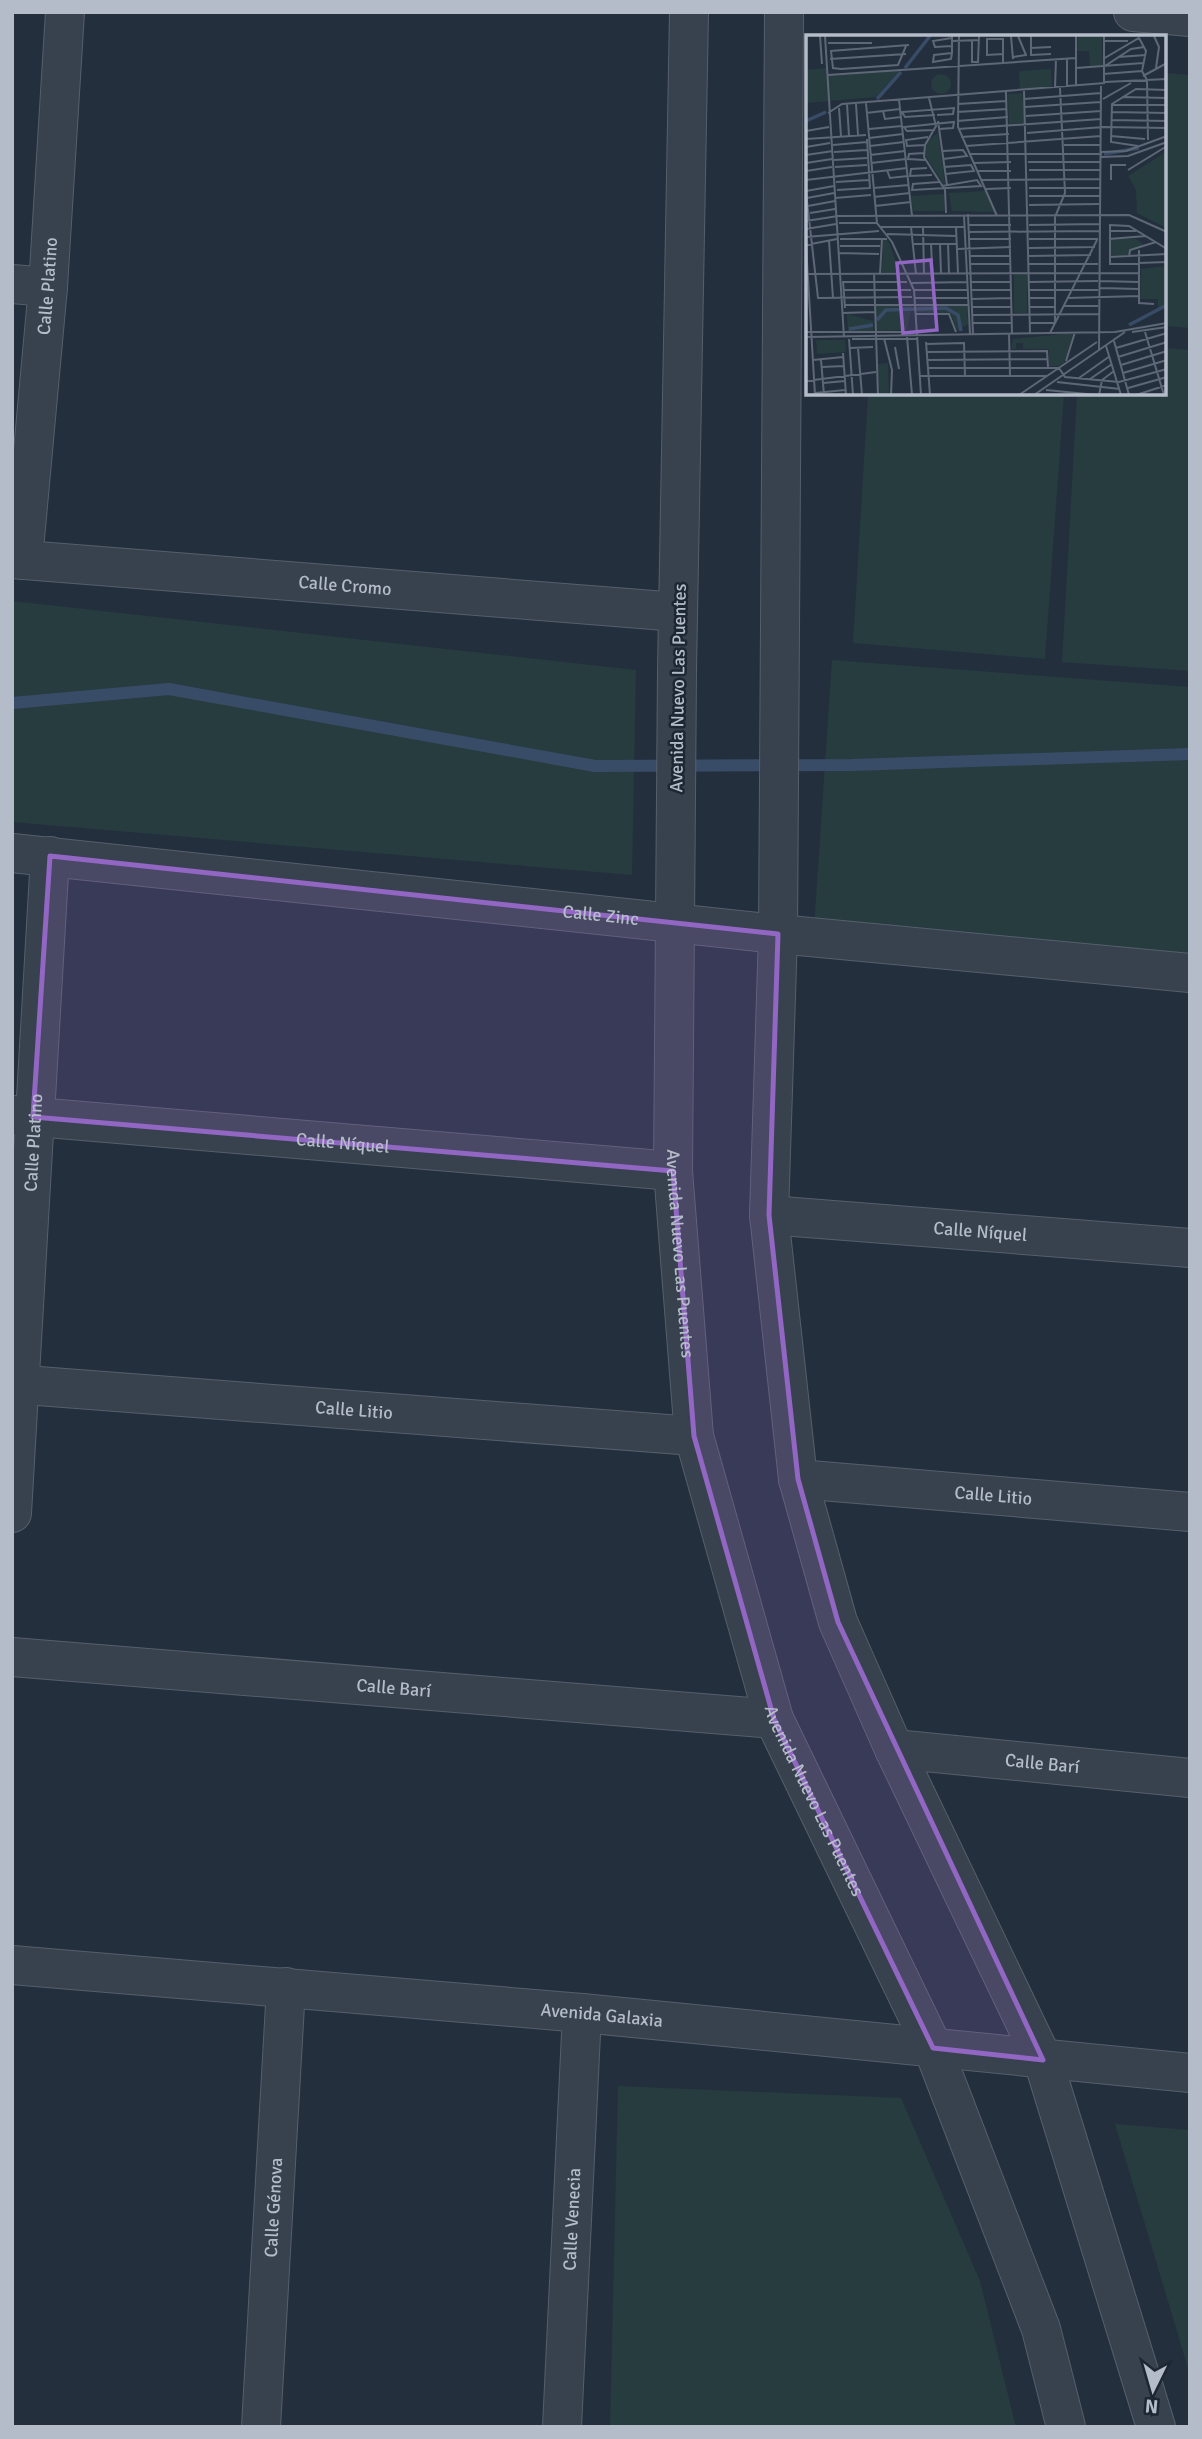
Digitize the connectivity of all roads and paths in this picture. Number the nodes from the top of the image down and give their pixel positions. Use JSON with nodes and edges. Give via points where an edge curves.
{"nodes":[{"id":1,"x":65,"y":12,"type":"edge"},
{"id":2,"x":689,"y":12,"type":"edge"},
{"id":3,"x":784,"y":12,"type":"edge"},
{"id":4,"x":1133,"y":12,"type":"edge"},
{"id":5,"x":1190,"y":17,"type":"edge"},
{"id":6,"x":30,"y":285,"type":"edge"},
{"id":7,"x":18,"y":560,"type":"edge"},
{"id":8,"x":678,"y":612,"type":"junction"},
{"id":9,"x":12,"y":853,"type":"edge"},
{"id":10,"x":50,"y":856,"type":"junction"},
{"id":11,"x":675,"y":923,"type":"junction"},
{"id":12,"x":778,"y":934,"type":"junction"},
{"id":13,"x":1190,"y":973,"type":"edge"},
{"id":14,"x":23,"y":1116,"type":"edge"},
{"id":15,"x":673,"y":1171,"type":"junction"},
{"id":16,"x":769,"y":1214,"type":"junction"},
{"id":17,"x":1190,"y":1248,"type":"edge"},
{"id":18,"x":16,"y":1385,"type":"edge"},
{"id":19,"x":694,"y":1436,"type":"junction"},
{"id":20,"x":798,"y":1479,"type":"junction"},
{"id":21,"x":1190,"y":1512,"type":"edge"},
{"id":22,"x":12,"y":1513,"type":"edge"},
{"id":23,"x":12,"y":1657,"type":"edge"},
{"id":24,"x":774,"y":1719,"type":"junction"},
{"id":25,"x":894,"y":1749,"type":"junction"},
{"id":26,"x":1190,"y":1778,"type":"edge"},
{"id":27,"x":12,"y":1965,"type":"edge"},
{"id":28,"x":286,"y":1987,"type":"junction"},
{"id":29,"x":582,"y":2013,"type":"junction"},
{"id":30,"x":933,"y":2048,"type":"junction"},
{"id":31,"x":1044,"y":2060,"type":"junction"},
{"id":32,"x":1190,"y":2073,"type":"edge"},
{"id":33,"x":261,"y":2427,"type":"edge"},
{"id":34,"x":562,"y":2427,"type":"edge"},
{"id":35,"x":1066,"y":2427,"type":"edge"},
{"id":36,"x":1156,"y":2427,"type":"edge"}],
"edges":[{"from":1,"to":6,"type":"street","name":"Calle Platino"},
{"from":2,"to":8,"type":"street","name":"Avenida Nuevo Las Puentes"},
{"from":3,"to":12,"type":"street"},
{"from":4,"to":5,"type":"street"},
{"from":6,"to":7,"type":"street","name":"Calle Platino"},
{"from":7,"to":8,"type":"street","name":"Calle Cromo"},
{"from":8,"to":11,"type":"street","name":"Avenida Nuevo Las Puentes"},
{"from":9,"to":10,"type":"street","name":"Calle Zinc"},
{"from":10,"to":11,"type":"street","name":"Calle Zinc"},
{"from":10,"to":14,"type":"street","name":"Calle Platino"},
{"from":11,"to":12,"type":"street","name":"Calle Zinc"},
{"from":11,"to":15,"type":"street","name":"Avenida Nuevo Las Puentes"},
{"from":12,"to":13,"type":"street","name":"Calle Zinc"},
{"from":12,"to":16,"type":"street"},
{"from":14,"to":15,"type":"street","name":"Calle Níquel"},
{"from":14,"to":18,"type":"street","name":"Calle Platino"},
{"from":15,"to":19,"type":"street","name":"Avenida Nuevo Las Puentes"},
{"from":16,"to":17,"type":"street","name":"Calle Níquel"},
{"from":16,"to":20,"type":"street"},
{"from":18,"to":19,"type":"street","name":"Calle Litio"},
{"from":18,"to":22,"type":"street","name":"Calle Platino"},
{"from":19,"to":24,"type":"street","name":"Avenida Nuevo Las Puentes"},
{"from":20,"to":21,"type":"street","name":"Calle Litio"},
{"from":20,"to":25,"type":"street","via":[[838,1622]]},
{"from":23,"to":24,"type":"street","name":"Calle Barí"},
{"from":24,"to":30,"type":"street","name":"Avenida Nuevo Las Puentes"},
{"from":25,"to":26,"type":"street","name":"Calle Barí"},
{"from":25,"to":31,"type":"street"},
{"from":27,"to":28,"type":"street","name":"Avenida Galaxia"},
{"from":28,"to":29,"type":"street","name":"Avenida Galaxia"},
{"from":28,"to":33,"type":"street","name":"Calle Génova"},
{"from":29,"to":30,"type":"street","name":"Avenida Galaxia"},
{"from":29,"to":34,"type":"street","name":"Calle Venecia"},
{"from":30,"to":31,"type":"street","name":"Avenida Galaxia"},
{"from":30,"to":35,"type":"street","name":"Avenida Nuevo Las Puentes","via":[[1041,2329]]},
{"from":31,"to":32,"type":"street","name":"Avenida Galaxia"},
{"from":31,"to":36,"type":"street"}]}
